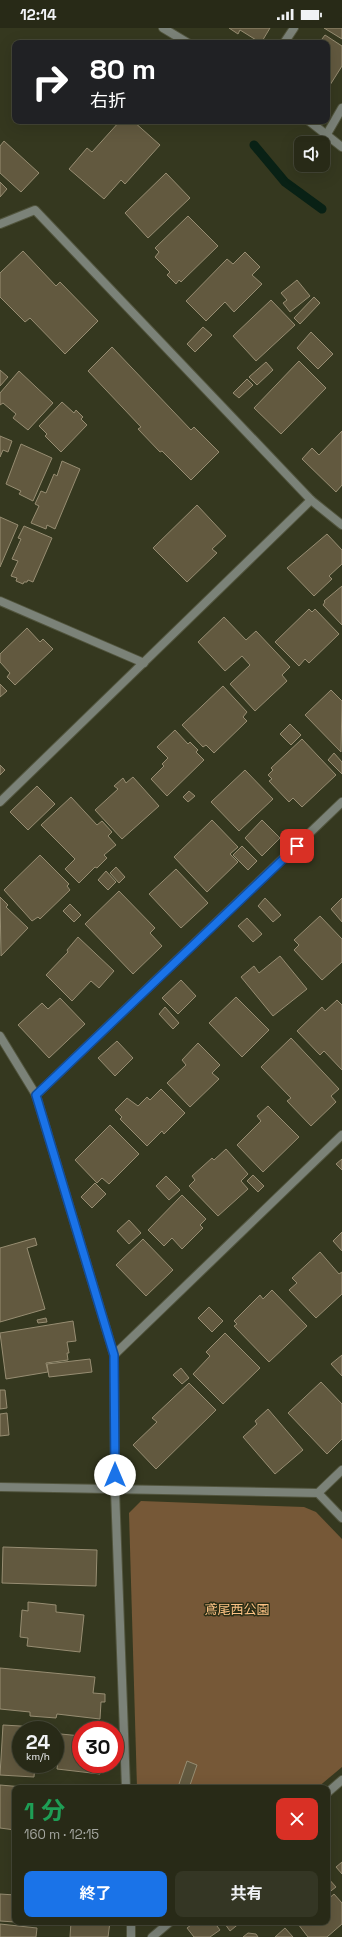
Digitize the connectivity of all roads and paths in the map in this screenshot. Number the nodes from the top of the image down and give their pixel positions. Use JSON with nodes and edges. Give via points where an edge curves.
{"nodes":[{"id":1,"x":163,"y":28,"type":"edge"},
{"id":2,"x":294,"y":28,"type":"edge"},
{"id":3,"x":183,"y":40,"type":"edge"},
{"id":4,"x":286,"y":40,"type":"edge"},
{"id":5,"x":342,"y":108,"type":"edge"},
{"id":6,"x":313,"y":124,"type":"edge"},
{"id":7,"x":327,"y":134,"type":"junction"},
{"id":8,"x":342,"y":147,"type":"edge"},
{"id":9,"x":0,"y":224,"type":"edge"},
{"id":10,"x":311,"y":500,"type":"junction"},
{"id":11,"x":342,"y":525,"type":"edge"},
{"id":12,"x":0,"y":601,"type":"edge"},
{"id":13,"x":144,"y":662,"type":"junction"},
{"id":14,"x":0,"y":802,"type":"edge"},
{"id":15,"x":342,"y":802,"type":"edge"},
{"id":16,"x":0,"y":1036,"type":"edge"},
{"id":17,"x":36,"y":1095,"type":"junction"},
{"id":18,"x":342,"y":1135,"type":"edge"},
{"id":19,"x":114,"y":1355,"type":"junction"},
{"id":20,"x":342,"y":1470,"type":"edge"},
{"id":21,"x":0,"y":1487,"type":"edge"},
{"id":22,"x":115,"y":1490,"type":"junction"},
{"id":23,"x":318,"y":1493,"type":"junction"},
{"id":24,"x":342,"y":1518,"type":"edge"},
{"id":25,"x":342,"y":1780,"type":"edge"},
{"id":26,"x":126,"y":1785,"type":"edge"},
{"id":27,"x":330,"y":1790,"type":"edge"},
{"id":28,"x":131,"y":1925,"type":"edge"},
{"id":29,"x":166,"y":1925,"type":"edge"},
{"id":30,"x":131,"y":1937,"type":"edge"},
{"id":31,"x":152,"y":1937,"type":"edge"}],
"edges":[{"from":1,"to":3,"type":"street"},
{"from":2,"to":4,"type":"street"},
{"from":5,"to":7,"type":"street"},
{"from":6,"to":7,"type":"street"},
{"from":7,"to":8,"type":"street"},
{"from":9,"to":10,"type":"street","via":[[35,210]]},
{"from":10,"to":11,"type":"street"},
{"from":10,"to":13,"type":"street"},
{"from":12,"to":13,"type":"street"},
{"from":13,"to":14,"type":"street"},
{"from":15,"to":17,"type":"street"},
{"from":16,"to":17,"type":"street"},
{"from":17,"to":19,"type":"street"},
{"from":18,"to":19,"type":"street"},
{"from":19,"to":22,"type":"street"},
{"from":20,"to":23,"type":"street"},
{"from":21,"to":22,"type":"street"},
{"from":22,"to":23,"type":"street"},
{"from":22,"to":26,"type":"street"},
{"from":23,"to":24,"type":"street"},
{"from":25,"to":27,"type":"street"},
{"from":28,"to":30,"type":"street"},
{"from":29,"to":31,"type":"street"}]}
